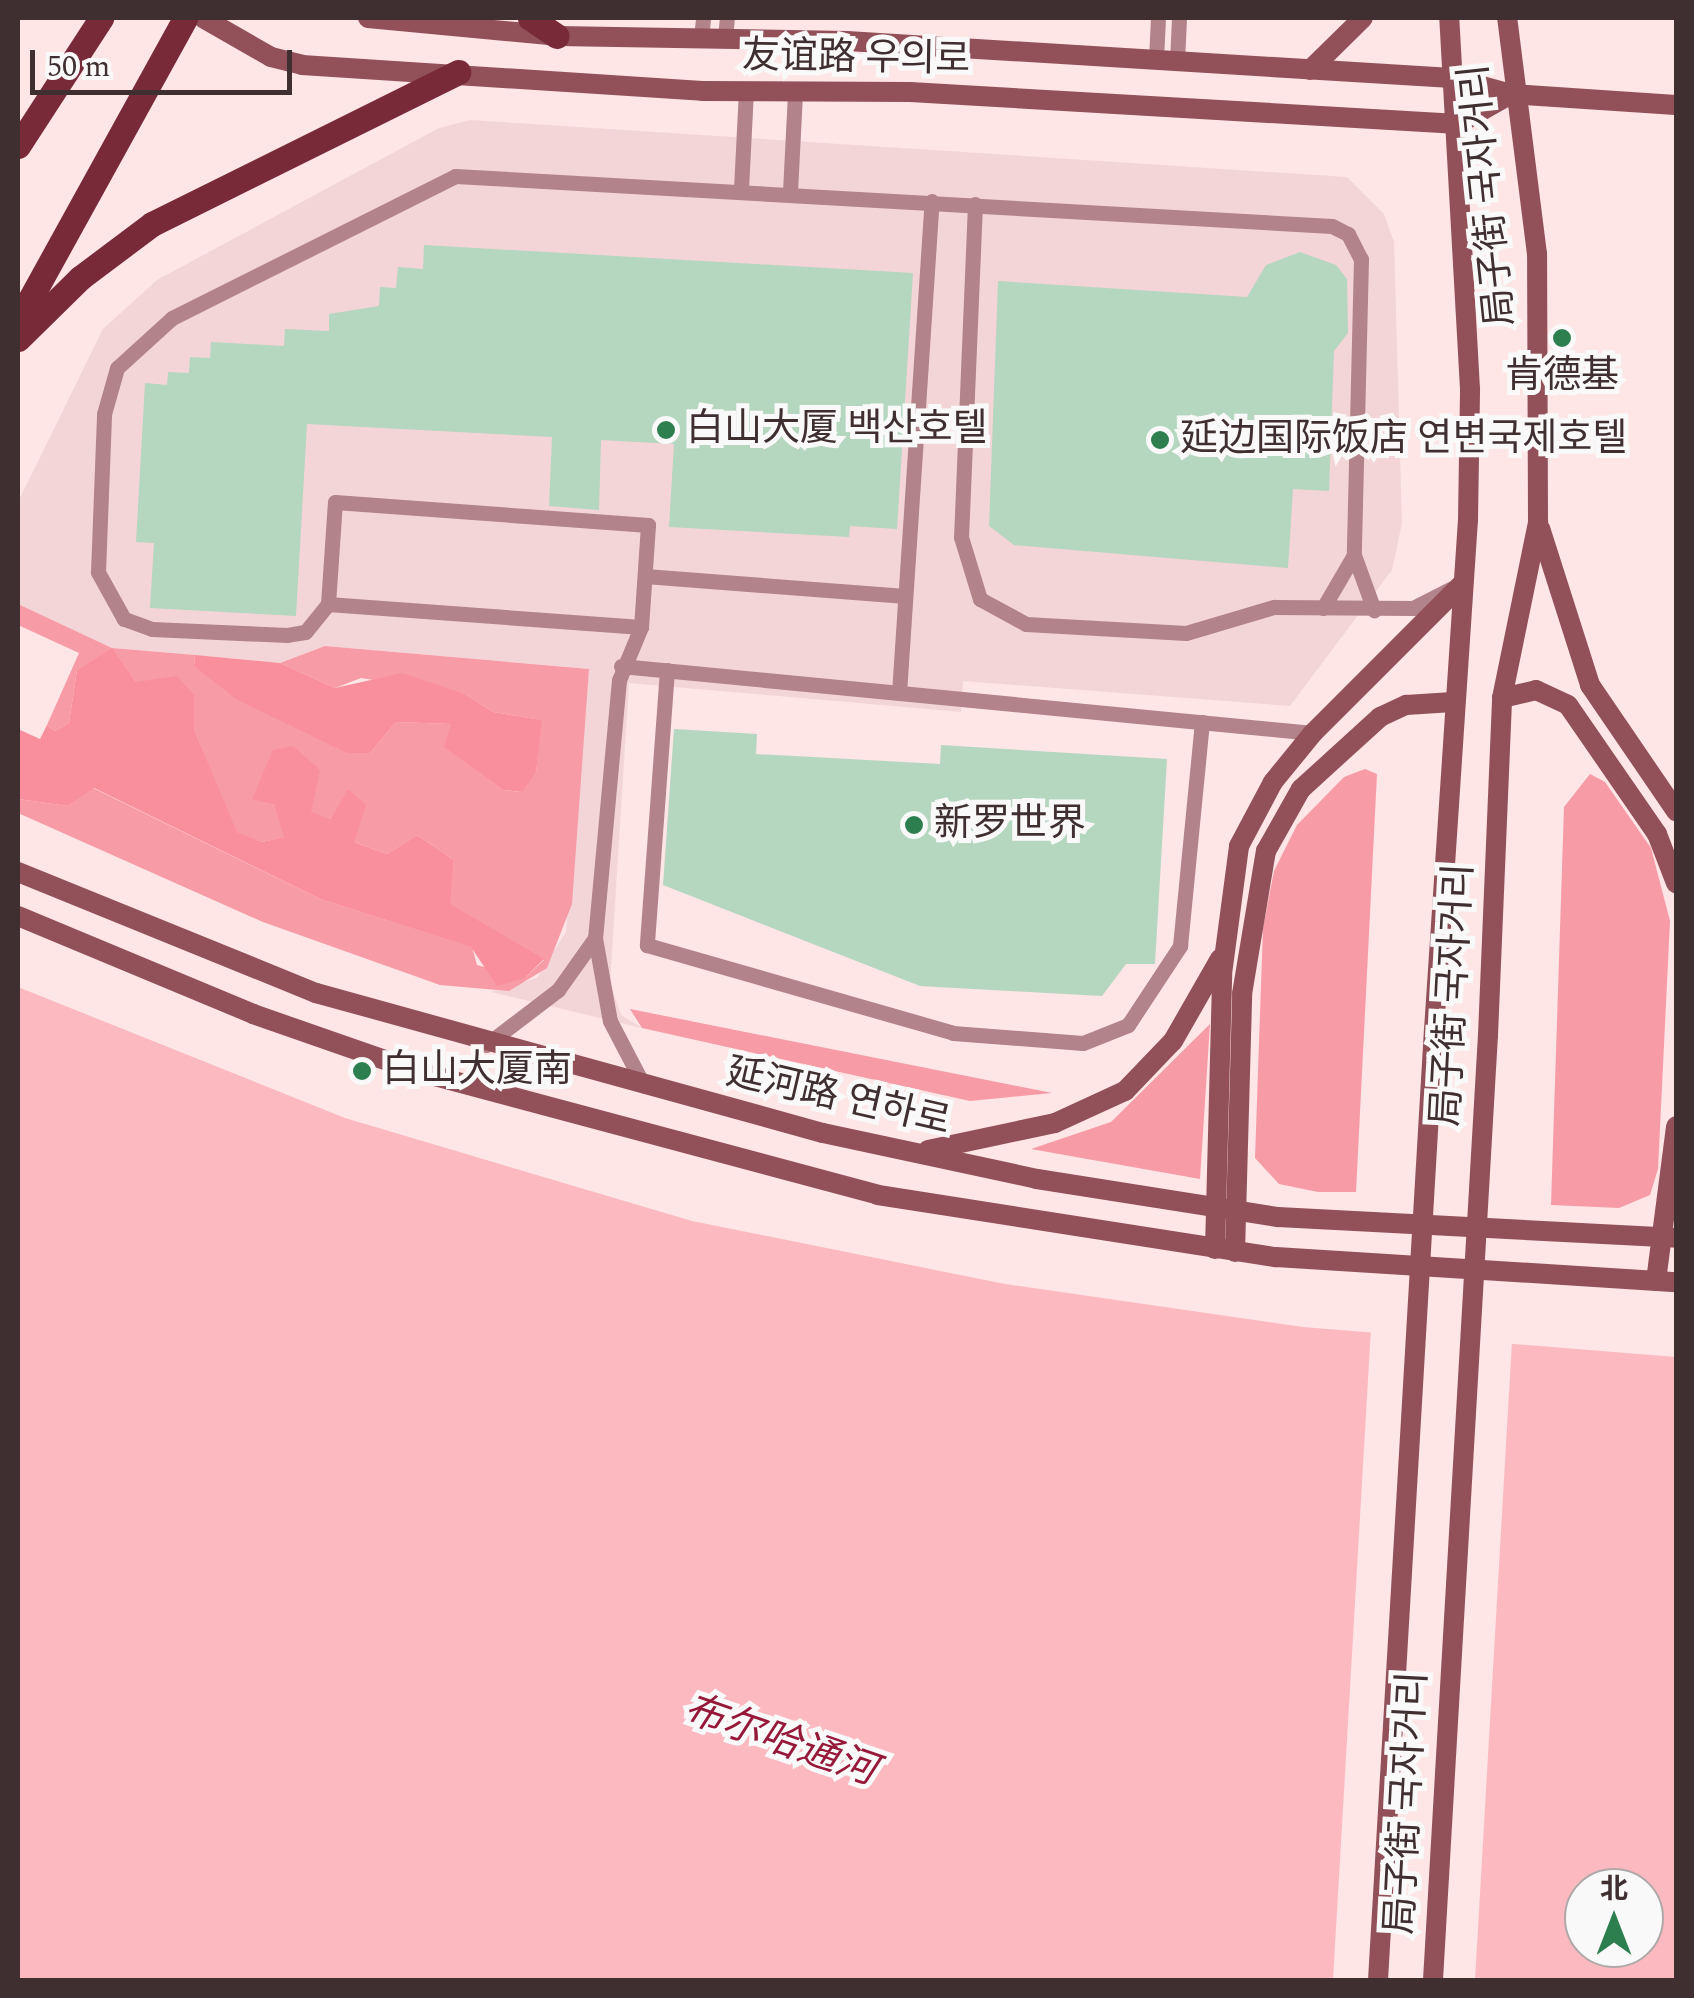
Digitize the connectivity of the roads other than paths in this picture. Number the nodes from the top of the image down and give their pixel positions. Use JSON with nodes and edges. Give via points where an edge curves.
{"nodes":[{"id":1,"x":100,"y":18,"type":"edge"},
{"id":2,"x":185,"y":18,"type":"edge"},
{"id":3,"x":204,"y":18,"type":"edge"},
{"id":4,"x":368,"y":18,"type":"edge"},
{"id":5,"x":530,"y":18,"type":"edge"},
{"id":6,"x":1158,"y":18,"type":"edge"},
{"id":7,"x":1179,"y":18,"type":"edge"},
{"id":8,"x":1363,"y":18,"type":"edge"},
{"id":9,"x":1449,"y":18,"type":"edge"},
{"id":10,"x":1507,"y":18,"type":"edge"},
{"id":11,"x":702,"y":28,"type":"edge"},
{"id":12,"x":726,"y":28,"type":"edge"},
{"id":13,"x":557,"y":36,"type":"junction"},
{"id":14,"x":1166,"y":61,"type":"junction"},
{"id":15,"x":1310,"y":70,"type":"junction"},
{"id":16,"x":458,"y":72,"type":"junction"},
{"id":17,"x":1452,"y":78,"type":"junction"},
{"id":18,"x":746,"y":91,"type":"junction"},
{"id":19,"x":795,"y":92,"type":"junction"},
{"id":20,"x":1512,"y":94,"type":"junction"},
{"id":21,"x":1676,"y":105,"type":"edge"},
{"id":22,"x":1458,"y":124,"type":"junction"},
{"id":23,"x":18,"y":146,"type":"edge"},
{"id":24,"x":741,"y":190,"type":"junction"},
{"id":25,"x":790,"y":192,"type":"junction"},
{"id":26,"x":932,"y":201,"type":"junction"},
{"id":27,"x":975,"y":204,"type":"junction"},
{"id":28,"x":18,"y":322,"type":"edge"},
{"id":29,"x":18,"y":339,"type":"edge"},
{"id":30,"x":1538,"y":522,"type":"junction"},
{"id":31,"x":1354,"y":555,"type":"junction"},
{"id":32,"x":644,"y":576,"type":"junction"},
{"id":33,"x":1463,"y":583,"type":"junction"},
{"id":34,"x":906,"y":596,"type":"junction"},
{"id":35,"x":328,"y":604,"type":"junction"},
{"id":36,"x":1323,"y":608,"type":"junction"},
{"id":37,"x":1374,"y":610,"type":"junction"},
{"id":38,"x":641,"y":627,"type":"junction"},
{"id":39,"x":621,"y":666,"type":"junction"},
{"id":40,"x":667,"y":670,"type":"junction"},
{"id":41,"x":899,"y":693,"type":"junction"},
{"id":42,"x":1502,"y":698,"type":"junction"},
{"id":43,"x":1453,"y":702,"type":"junction"},
{"id":44,"x":1202,"y":722,"type":"junction"},
{"id":45,"x":1313,"y":733,"type":"junction"},
{"id":46,"x":1676,"y":811,"type":"edge"},
{"id":47,"x":18,"y":872,"type":"edge"},
{"id":48,"x":1676,"y":883,"type":"edge"},
{"id":49,"x":18,"y":916,"type":"edge"},
{"id":50,"x":595,"y":938,"type":"junction"},
{"id":51,"x":1226,"y":948,"type":"junction"},
{"id":52,"x":486,"y":1045,"type":"junction"},
{"id":53,"x":646,"y":1089,"type":"junction"},
{"id":54,"x":1676,"y":1126,"type":"edge"},
{"id":55,"x":916,"y":1152,"type":"junction"},
{"id":56,"x":1226,"y":1210,"type":"junction"},
{"id":57,"x":1669,"y":1238,"type":"edge"},
{"id":58,"x":1225,"y":1251,"type":"junction"},
{"id":59,"x":1671,"y":1278,"type":"edge"},
{"id":60,"x":1378,"y":1980,"type":"edge"},
{"id":61,"x":1433,"y":1980,"type":"edge"}],
"edges":[{"from":1,"to":23,"type":"main road"},
{"from":2,"to":28,"type":"main road"},
{"from":3,"to":16,"type":"main road","name":"友谊路 우의로","via":[[271,57],[302,65]]},
{"from":4,"to":13,"type":"main road","name":"友谊路 우의로"},
{"from":5,"to":13,"type":"main road"},
{"from":6,"to":14,"type":"lane"},
{"from":7,"to":14,"type":"lane"},
{"from":8,"to":15,"type":"main road"},
{"from":9,"to":17,"type":"main road","name":"局子街 국자거리"},
{"from":10,"to":20,"type":"main road","name":"局子街 국자거리"},
{"from":11,"to":12,"type":"main road","name":"友谊路 우의로"},
{"from":11,"to":13,"type":"main road","name":"友谊路 우의로"},
{"from":12,"to":14,"type":"main road","name":"友谊路 우의로"},
{"from":14,"to":15,"type":"main road","name":"友谊路 우의로"},
{"from":15,"to":17,"type":"main road","name":"友谊路 우의로"},
{"from":16,"to":18,"type":"main road","name":"友谊路 우의로"},
{"from":16,"to":29,"type":"main road","via":[[152,224],[80,278]]},
{"from":17,"to":20,"type":"main road","name":"友谊路 우의로"},
{"from":17,"to":22,"type":"main road","name":"局子街 국자거리"},
{"from":18,"to":19,"type":"main road","name":"友谊路 우의로"},
{"from":18,"to":24,"type":"lane"},
{"from":19,"to":22,"type":"main road","name":"友谊路 우의로"},
{"from":19,"to":25,"type":"lane"},
{"from":20,"to":21,"type":"main road","name":"友谊路 우의로"},
{"from":20,"to":22,"type":"main road"},
{"from":20,"to":30,"type":"main road","name":"局子街 국자거리","via":[[1537,254]]},
{"from":22,"to":33,"type":"main road","name":"局子街 국자거리","via":[[1470,389]]},
{"from":24,"to":25,"type":"lane"},
{"from":24,"to":35,"type":"lane","via":[[455,176],[172,318],[130,353],[104,414],[98,572],[112,609],[152,628],[287,636],[305,632]]},
{"from":25,"to":26,"type":"lane"},
{"from":26,"to":27,"type":"lane"},
{"from":26,"to":34,"type":"lane"},
{"from":27,"to":31,"type":"lane","via":[[1332,226],[1348,234],[1361,259]]},
{"from":27,"to":36,"type":"lane","via":[[961,537],[980,600],[1026,624],[1186,633],[1274,607]]},
{"from":30,"to":42,"type":"main road","name":"局子街 국자거리"},
{"from":30,"to":46,"type":"main road","via":[[1590,686]]},
{"from":31,"to":36,"type":"lane"},
{"from":31,"to":37,"type":"lane"},
{"from":32,"to":34,"type":"lane"},
{"from":32,"to":35,"type":"lane","via":[[648,525],[336,502]]},
{"from":32,"to":38,"type":"lane"},
{"from":33,"to":37,"type":"lane","via":[[1413,608]]},
{"from":33,"to":43,"type":"main road","name":"局子街 국자거리"},
{"from":33,"to":45,"type":"main road"},
{"from":34,"to":41,"type":"lane"},
{"from":35,"to":38,"type":"lane"},
{"from":36,"to":37,"type":"lane"},
{"from":38,"to":39,"type":"lane"},
{"from":39,"to":40,"type":"lane"},
{"from":39,"to":50,"type":"lane"},
{"from":40,"to":41,"type":"lane"},
{"from":40,"to":44,"type":"lane","via":[[647,945],[953,1033],[1083,1043],[1128,1025],[1180,946]]},
{"from":41,"to":44,"type":"lane"},
{"from":42,"to":48,"type":"main road","via":[[1536,690],[1568,705],[1656,834]]},
{"from":42,"to":61,"type":"main road","name":"局子街 국자거리","bridge":true},
{"from":43,"to":56,"type":"main road","via":[[1406,704],[1380,718],[1301,790],[1266,851],[1242,994]]},
{"from":43,"to":60,"type":"main road","name":"局子街 국자거리","bridge":true},
{"from":44,"to":45,"type":"lane"},
{"from":45,"to":51,"type":"main road","via":[[1273,782],[1238,846]]},
{"from":47,"to":52,"type":"main road","name":"延河路 연하로","via":[[248,969]]},
{"from":49,"to":58,"type":"main road","via":[[253,1014],[572,1117],[878,1195]]},
{"from":50,"to":52,"type":"lane","via":[[558,990]]},
{"from":50,"to":53,"type":"lane","via":[[610,1021]]},
{"from":51,"to":55,"type":"main road","via":[[1173,1042],[1125,1091],[1055,1123]]},
{"from":51,"to":56,"type":"main road"},
{"from":52,"to":53,"type":"main road","name":"延河路 연하로"},
{"from":53,"to":55,"type":"main road","name":"延河路 연하로"},
{"from":54,"to":57,"type":"main road"},
{"from":55,"to":56,"type":"main road","name":"延河路 연하로"},
{"from":56,"to":57,"type":"main road","name":"延河路 연하로","via":[[1367,1226]]},
{"from":56,"to":58,"type":"main road"},
{"from":57,"to":59,"type":"main road"},
{"from":58,"to":59,"type":"main road"}]}
